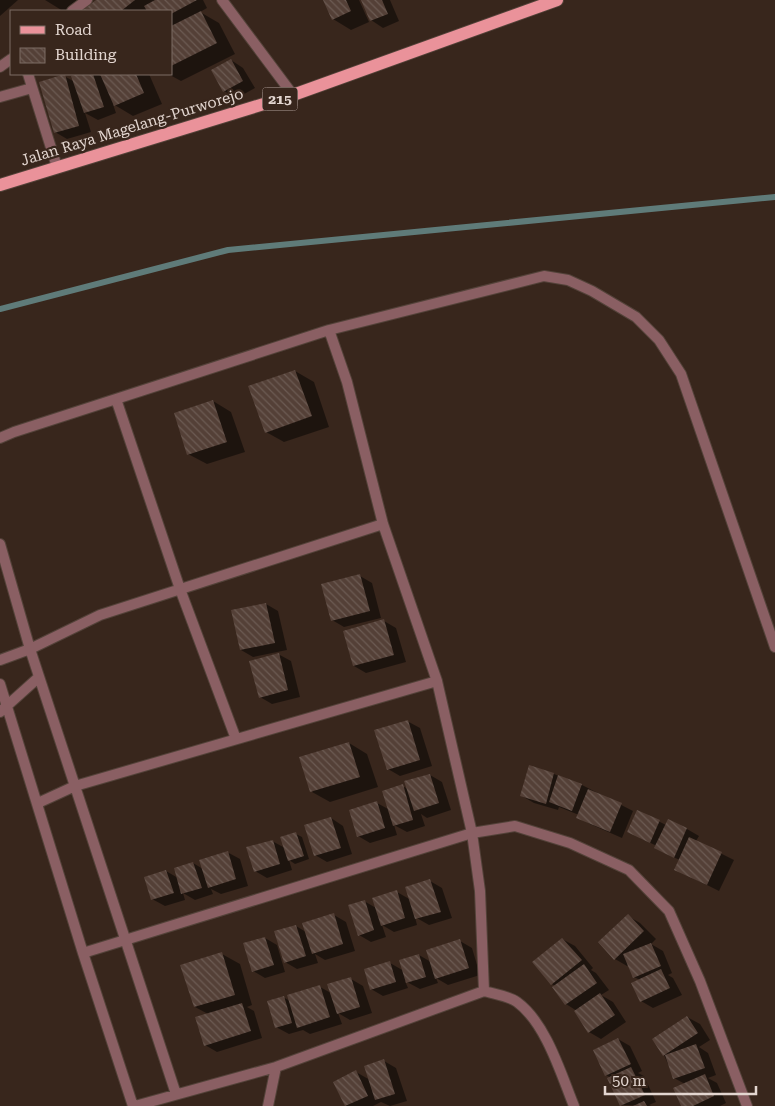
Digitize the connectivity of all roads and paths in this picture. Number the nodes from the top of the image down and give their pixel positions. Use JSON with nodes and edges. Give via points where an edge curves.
{"nodes":[{"id":1,"x":86,"y":0,"type":"edge"},
{"id":2,"x":222,"y":0,"type":"edge"},
{"id":3,"x":557,"y":0,"type":"edge"},
{"id":4,"x":73,"y":10,"type":"edge"},
{"id":5,"x":10,"y":60,"type":"edge"},
{"id":6,"x":0,"y":68,"type":"edge"},
{"id":7,"x":28,"y":75,"type":"edge"},
{"id":8,"x":32,"y":88,"type":"junction"},
{"id":9,"x":293,"y":95,"type":"junction"},
{"id":10,"x":0,"y":97,"type":"edge"},
{"id":11,"x":57,"y":167,"type":"junction"},
{"id":12,"x":0,"y":184,"type":"edge"},
{"id":13,"x":328,"y":330,"type":"junction"},
{"id":14,"x":116,"y":399,"type":"junction"},
{"id":15,"x":0,"y":438,"type":"edge"},
{"id":16,"x":383,"y":524,"type":"junction"},
{"id":17,"x":0,"y":544,"type":"edge"},
{"id":18,"x":180,"y":589,"type":"junction"},
{"id":19,"x":775,"y":647,"type":"edge"},
{"id":20,"x":30,"y":648,"type":"junction"},
{"id":21,"x":0,"y":660,"type":"edge"},
{"id":22,"x":39,"y":676,"type":"junction"},
{"id":23,"x":437,"y":681,"type":"junction"},
{"id":24,"x":0,"y":684,"type":"edge"},
{"id":25,"x":3,"y":708,"type":"edge"},
{"id":26,"x":236,"y":740,"type":"junction"},
{"id":27,"x":75,"y":786,"type":"junction"},
{"id":28,"x":38,"y":802,"type":"junction"},
{"id":29,"x":472,"y":833,"type":"junction"},
{"id":30,"x":124,"y":940,"type":"junction"},
{"id":31,"x":83,"y":953,"type":"junction"},
{"id":32,"x":484,"y":992,"type":"junction"},
{"id":33,"x":276,"y":1068,"type":"junction"},
{"id":34,"x":176,"y":1094,"type":"junction"},
{"id":35,"x":134,"y":1106,"type":"edge"},
{"id":36,"x":268,"y":1106,"type":"edge"},
{"id":37,"x":574,"y":1106,"type":"edge"},
{"id":38,"x":747,"y":1106,"type":"edge"}],
"edges":[{"from":1,"to":4,"type":"street"},
{"from":2,"to":9,"type":"street"},
{"from":3,"to":9,"type":"main road","name":"Jalan Raya Magelang-Purworejo","number":"215"},
{"from":5,"to":6,"type":"street"},
{"from":7,"to":8,"type":"street"},
{"from":8,"to":10,"type":"street"},
{"from":8,"to":11,"type":"street"},
{"from":9,"to":11,"type":"main road","name":"Jalan Raya Magelang-Purworejo","number":"215"},
{"from":11,"to":12,"type":"main road","name":"Jalan Raya Magelang-Purworejo","number":"215"},
{"from":13,"to":14,"type":"street"},
{"from":13,"to":16,"type":"street","via":[[347,382]]},
{"from":13,"to":19,"type":"street","via":[[544,276],[568,280],[592,290],[636,317],[659,340],[682,374]]},
{"from":14,"to":15,"type":"street"},
{"from":14,"to":18,"type":"street"},
{"from":16,"to":18,"type":"street"},
{"from":16,"to":23,"type":"street"},
{"from":17,"to":20,"type":"street"},
{"from":18,"to":20,"type":"street","via":[[100,614]]},
{"from":18,"to":26,"type":"street"},
{"from":20,"to":21,"type":"street"},
{"from":20,"to":22,"type":"street"},
{"from":22,"to":25,"type":"street"},
{"from":22,"to":27,"type":"street"},
{"from":23,"to":26,"type":"street"},
{"from":23,"to":29,"type":"street"},
{"from":24,"to":25,"type":"street"},
{"from":25,"to":28,"type":"street"},
{"from":26,"to":27,"type":"street"},
{"from":27,"to":28,"type":"street"},
{"from":27,"to":30,"type":"street"},
{"from":28,"to":31,"type":"street"},
{"from":29,"to":30,"type":"street"},
{"from":29,"to":32,"type":"street","via":[[480,890]]},
{"from":29,"to":38,"type":"street","via":[[515,826],[570,843],[629,870],[669,911],[700,981]]},
{"from":30,"to":31,"type":"street"},
{"from":30,"to":34,"type":"street"},
{"from":31,"to":35,"type":"street"},
{"from":32,"to":33,"type":"street"},
{"from":32,"to":37,"type":"street","via":[[516,1001],[534,1019],[551,1049]]},
{"from":33,"to":34,"type":"street"},
{"from":33,"to":36,"type":"street"},
{"from":34,"to":35,"type":"street"}]}
